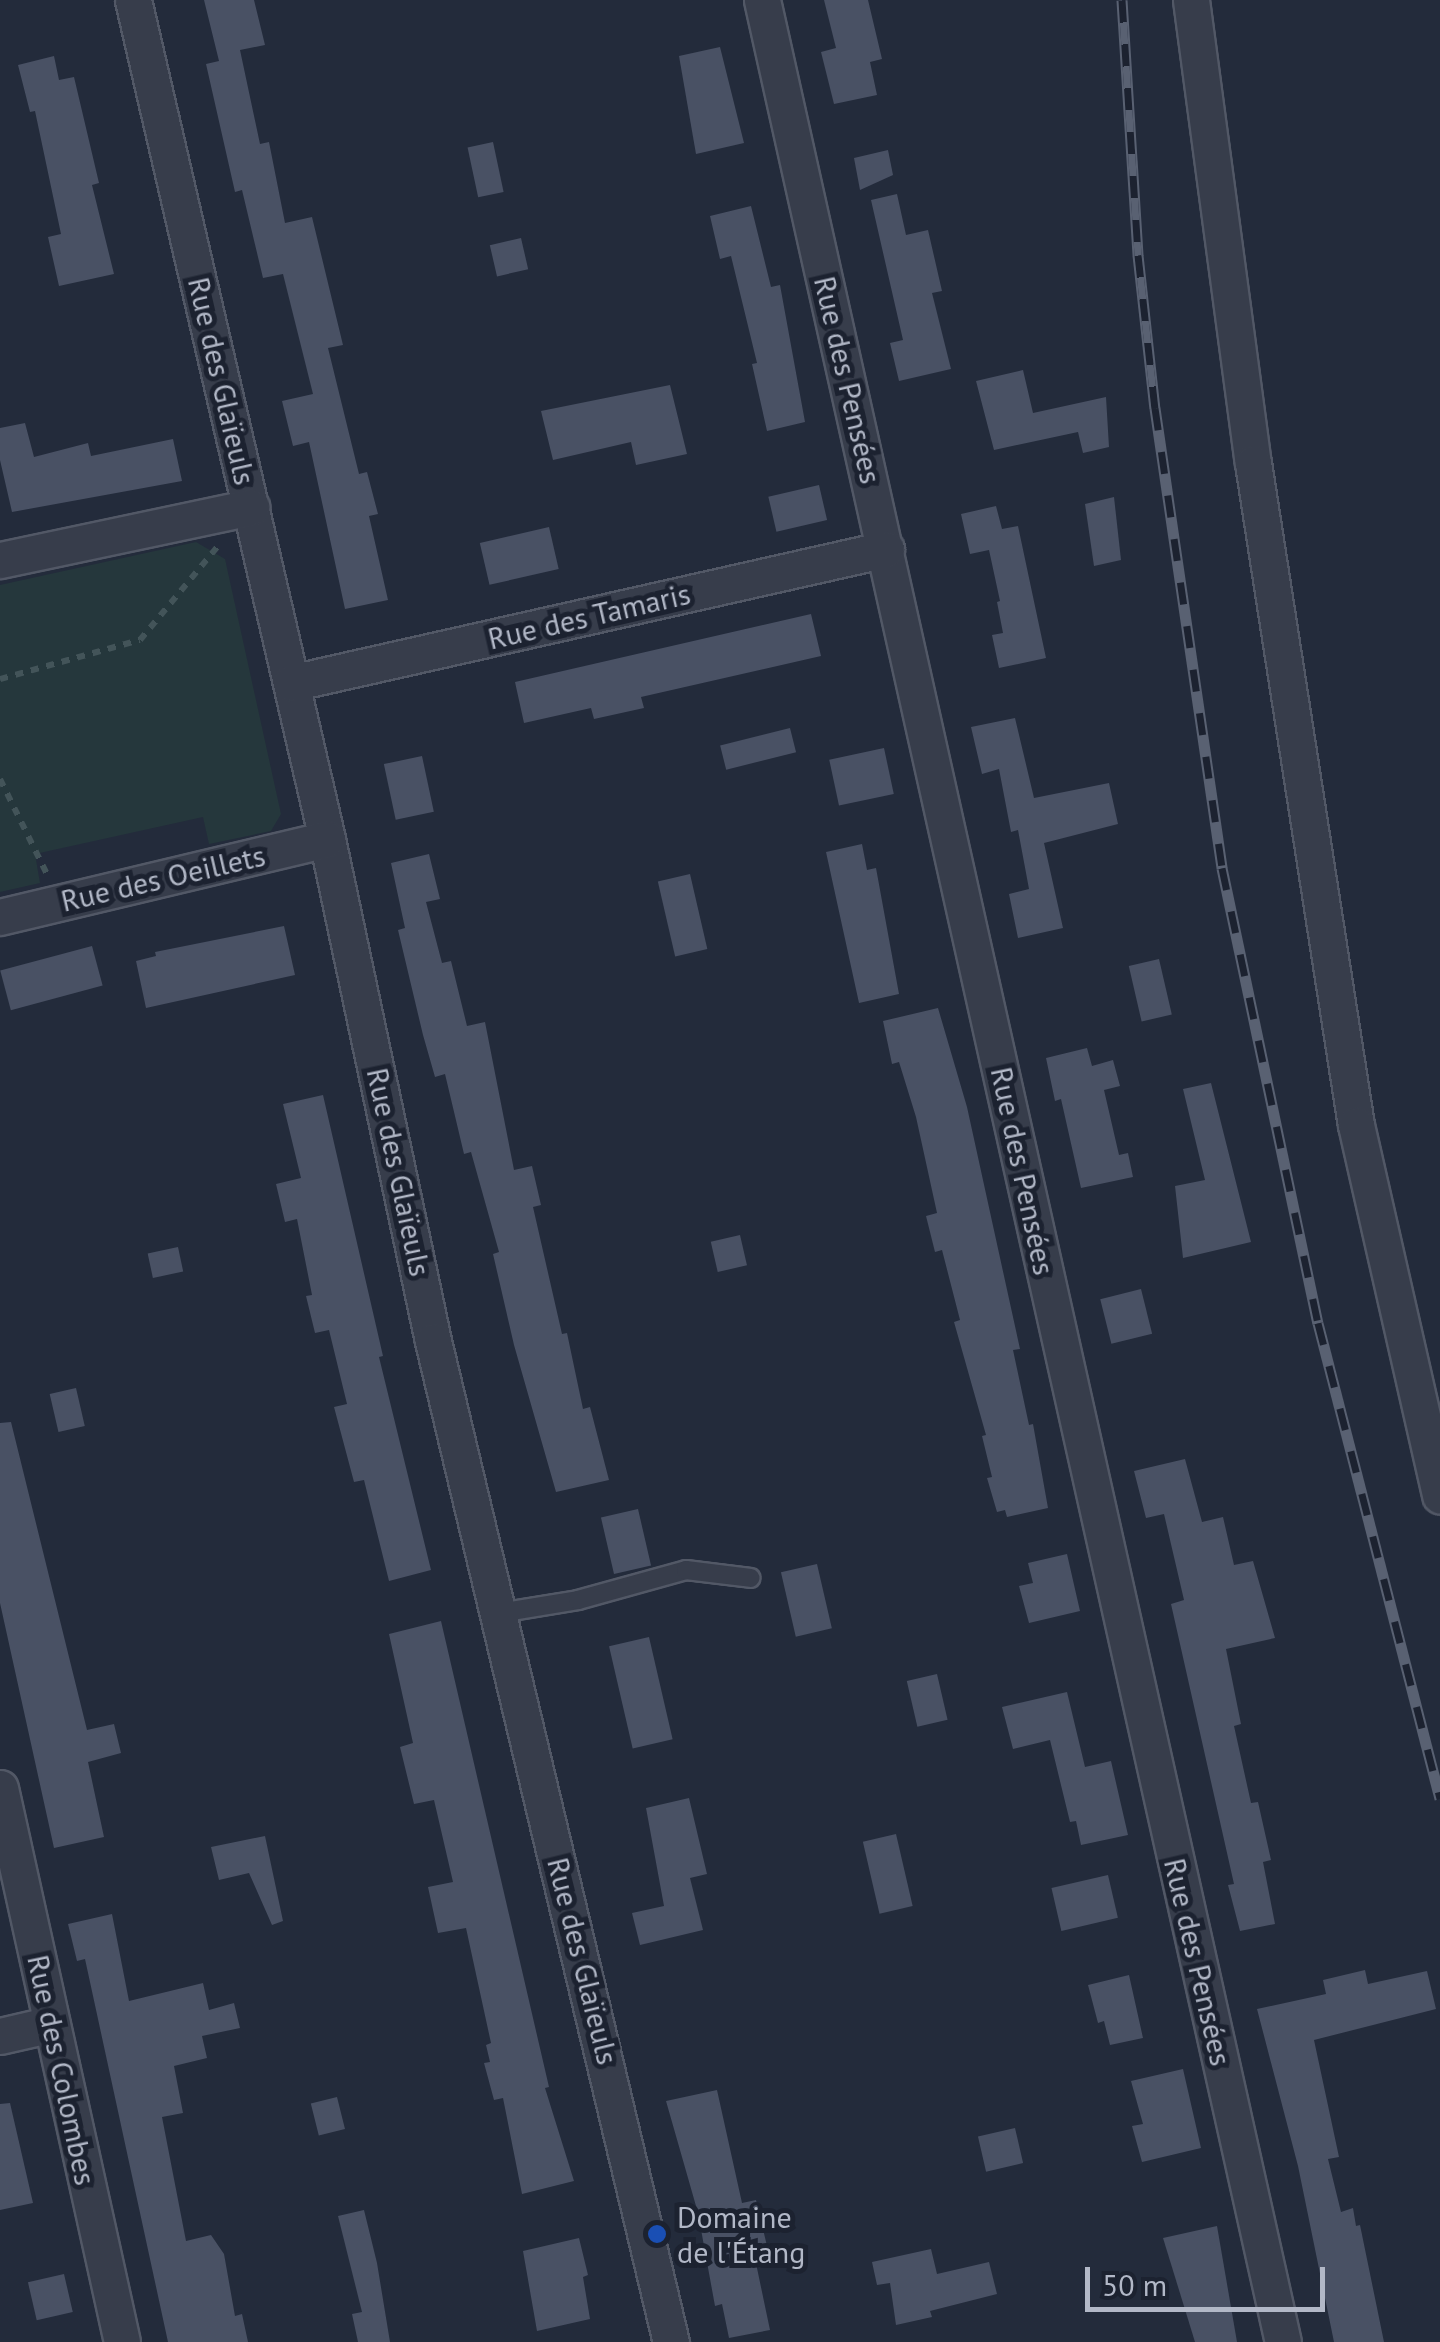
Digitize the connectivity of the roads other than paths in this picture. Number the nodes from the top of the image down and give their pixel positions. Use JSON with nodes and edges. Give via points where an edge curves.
{"nodes":[{"id":1,"x":133,"y":0,"type":"edge"},
{"id":2,"x":762,"y":0,"type":"edge"},
{"id":3,"x":1191,"y":0,"type":"edge"},
{"id":4,"x":251,"y":507,"type":"junction"},
{"id":5,"x":886,"y":549,"type":"junction"},
{"id":6,"x":0,"y":560,"type":"edge"},
{"id":7,"x":292,"y":684,"type":"junction"},
{"id":8,"x":327,"y":839,"type":"junction"},
{"id":9,"x":0,"y":916,"type":"edge"},
{"id":10,"x":1440,"y":1496,"type":"edge"},
{"id":11,"x":751,"y":1578,"type":"dead end"},
{"id":12,"x":499,"y":1614,"type":"junction"},
{"id":13,"x":1,"y":1795,"type":"edge"},
{"id":14,"x":52,"y":2024,"type":"junction"},
{"id":15,"x":0,"y":2036,"type":"edge"},
{"id":16,"x":122,"y":2342,"type":"edge"},
{"id":17,"x":672,"y":2342,"type":"edge"},
{"id":18,"x":1283,"y":2342,"type":"edge"}],
"edges":[{"from":1,"to":4,"type":"street","name":"Rue des Glaïeuls"},
{"from":2,"to":5,"type":"street","name":"Rue des Pensées"},
{"from":3,"to":10,"type":"street","via":[[1253,463],[1356,1126]]},
{"from":4,"to":6,"type":"street"},
{"from":4,"to":7,"type":"street","name":"Rue des Glaïeuls"},
{"from":5,"to":7,"type":"street","name":"Rue des Tamaris"},
{"from":5,"to":18,"type":"street","name":"Rue des Pensées"},
{"from":7,"to":8,"type":"street","name":"Rue des Glaïeuls"},
{"from":8,"to":9,"type":"street","name":"Rue des Oeillets"},
{"from":8,"to":12,"type":"street","name":"Rue des Glaïeuls"},
{"from":11,"to":12,"type":"lane","via":[[686,1570]]},
{"from":12,"to":17,"type":"street","name":"Rue des Glaïeuls"},
{"from":13,"to":14,"type":"street","name":"Rue des Colombes"},
{"from":14,"to":15,"type":"street"},
{"from":14,"to":16,"type":"street","name":"Rue des Colombes"}]}
